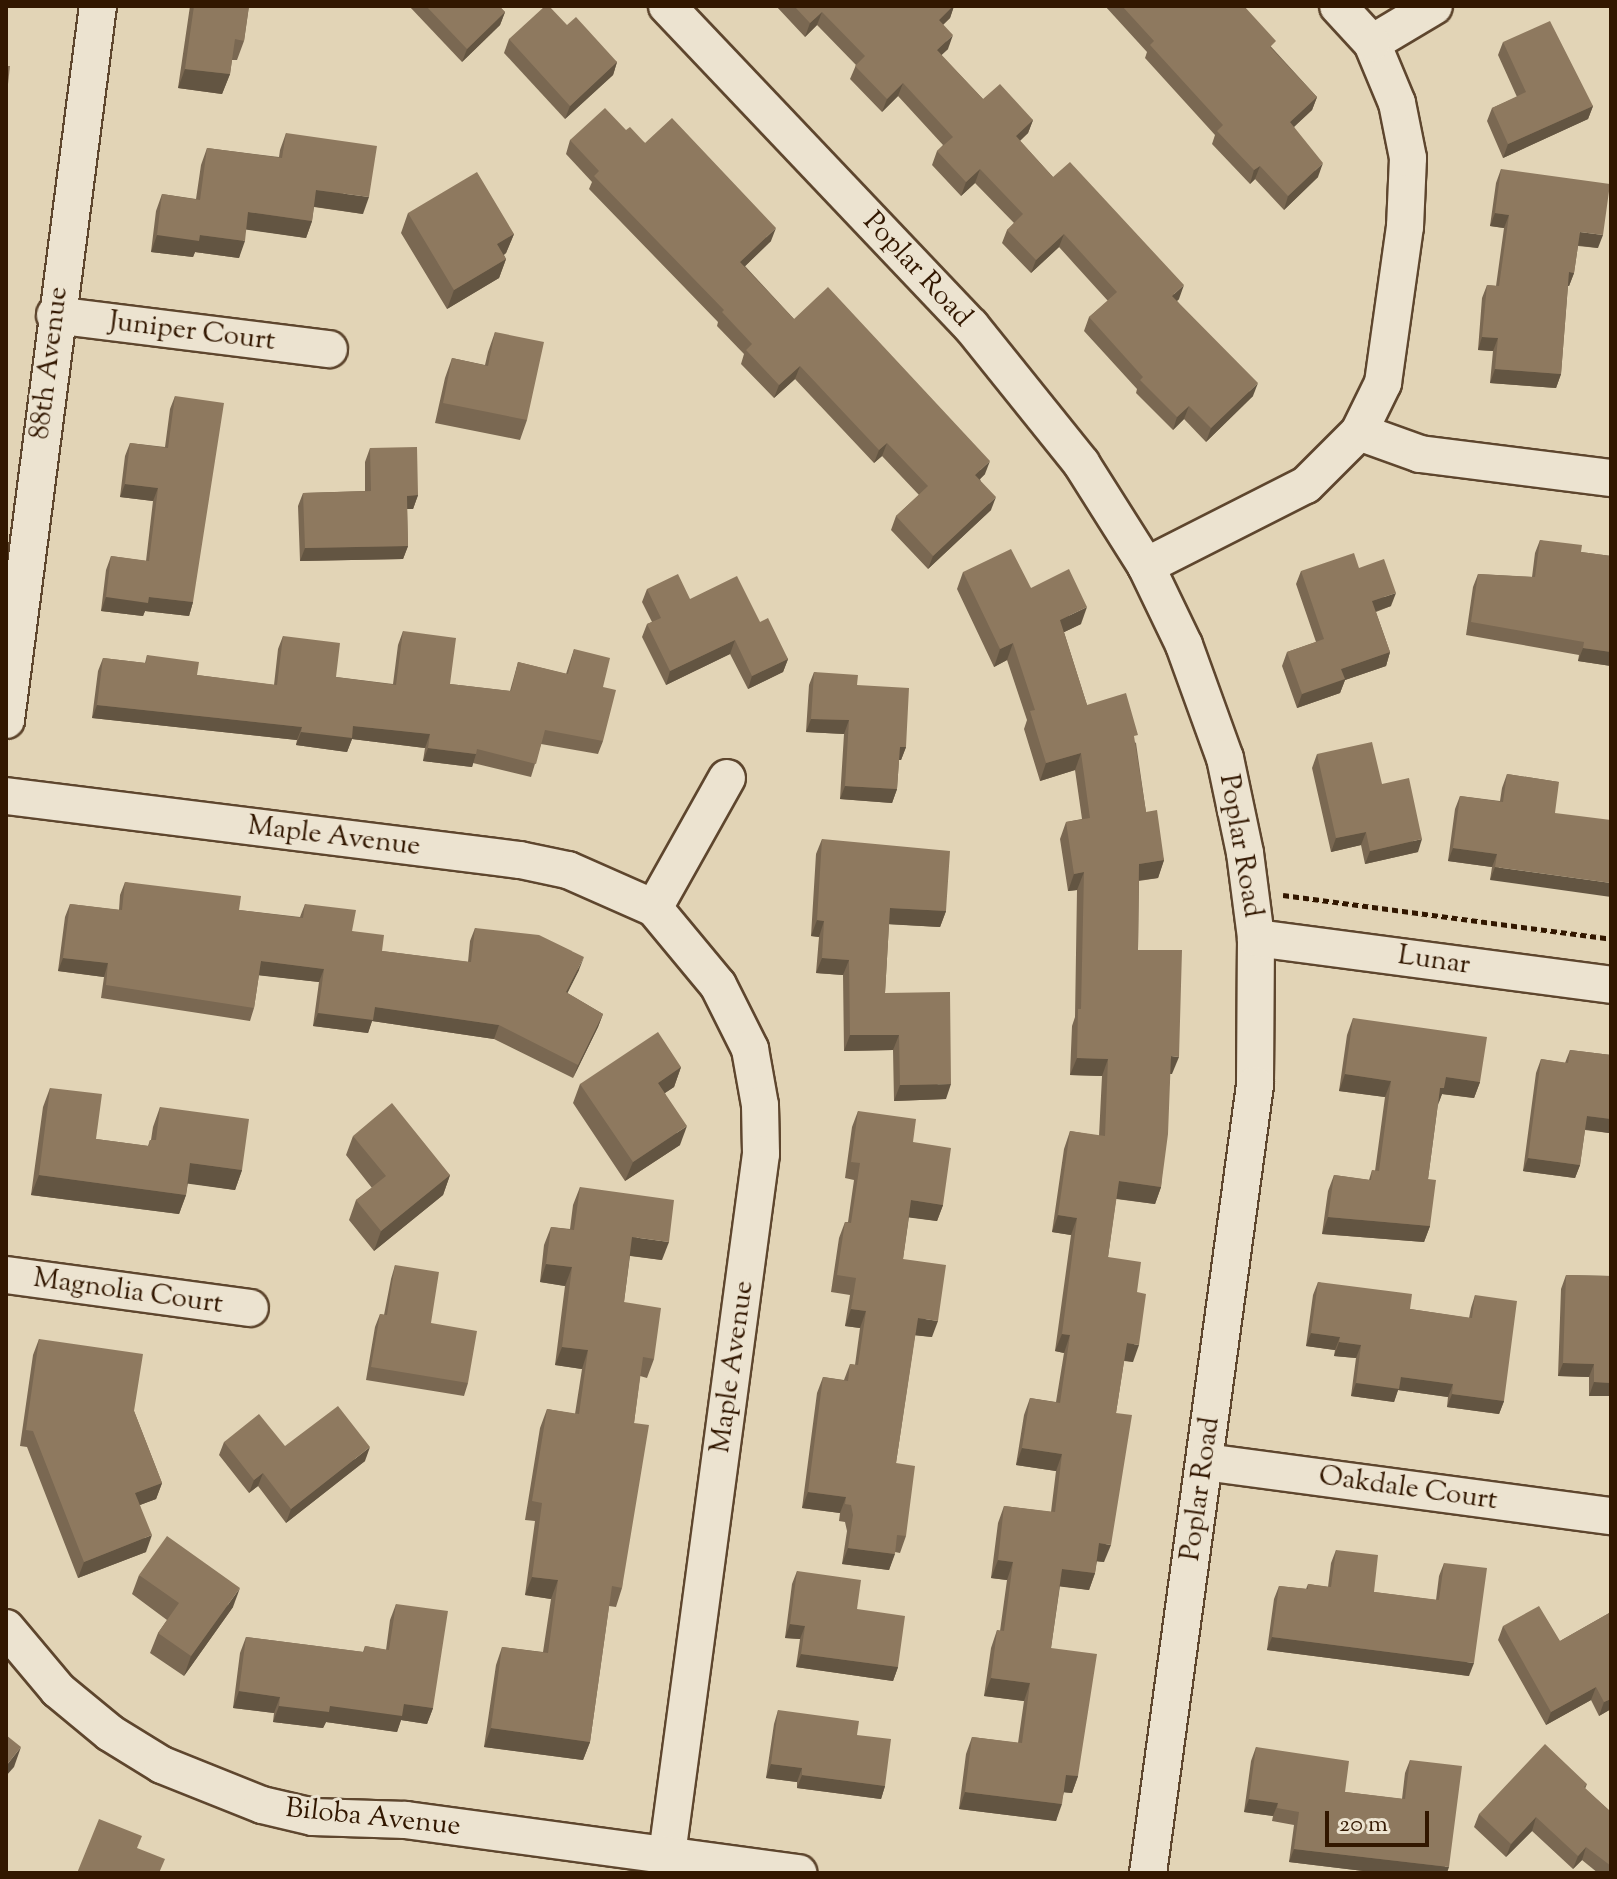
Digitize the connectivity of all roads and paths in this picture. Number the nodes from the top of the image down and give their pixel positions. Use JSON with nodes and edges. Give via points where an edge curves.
{"nodes":[{"id":1,"x":98,"y":6,"type":"edge"},
{"id":2,"x":667,"y":6,"type":"edge"},
{"id":3,"x":1338,"y":6,"type":"edge"},
{"id":4,"x":1434,"y":6,"type":"edge"},
{"id":5,"x":1372,"y":43,"type":"junction"},
{"id":6,"x":55,"y":315,"type":"junction"},
{"id":7,"x":329,"y":349,"type":"dead end"},
{"id":8,"x":1359,"y":432,"type":"junction"},
{"id":9,"x":1611,"y":478,"type":"edge"},
{"id":10,"x":1146,"y":566,"type":"junction"},
{"id":11,"x":6,"y":720,"type":"edge"},
{"id":12,"x":727,"y":778,"type":"dead end"},
{"id":13,"x":6,"y":796,"type":"edge"},
{"id":14,"x":1251,"y":891,"type":"junction"},
{"id":15,"x":654,"y":908,"type":"junction"},
{"id":16,"x":1256,"y":938,"type":"junction"},
{"id":17,"x":1611,"y":939,"type":"edge"},
{"id":18,"x":1611,"y":985,"type":"edge"},
{"id":19,"x":6,"y":1275,"type":"edge"},
{"id":20,"x":250,"y":1308,"type":"dead end"},
{"id":21,"x":1205,"y":1462,"type":"junction"},
{"id":22,"x":1611,"y":1516,"type":"edge"},
{"id":23,"x":6,"y":1628,"type":"edge"},
{"id":24,"x":667,"y":1855,"type":"junction"},
{"id":25,"x":798,"y":1873,"type":"edge"},
{"id":26,"x":1148,"y":1873,"type":"edge"}],
"edges":[{"from":1,"to":6,"type":"street","name":"88th Avenue"},
{"from":2,"to":10,"type":"street","name":"Poplar Road","via":[[971,326],[1081,463]]},
{"from":3,"to":5,"type":"street"},
{"from":4,"to":5,"type":"street"},
{"from":5,"to":8,"type":"street","via":[[1405,132],[1408,182],[1391,345],[1383,383]]},
{"from":6,"to":7,"type":"street","name":"Juniper Court"},
{"from":6,"to":11,"type":"street","name":"88th Avenue"},
{"from":8,"to":9,"type":"street","via":[[1420,454]]},
{"from":8,"to":10,"type":"street","via":[[1306,485]]},
{"from":10,"to":14,"type":"street","name":"Poplar Road","via":[[1184,645],[1225,758]]},
{"from":12,"to":15,"type":"street"},
{"from":13,"to":15,"type":"street","name":"Maple Avenue","via":[[520,860],[568,870]]},
{"from":14,"to":16,"type":"street","name":"Poplar Road"},
{"from":14,"to":17,"type":"path"},
{"from":15,"to":24,"type":"street","name":"Maple Avenue","via":[[718,985],[737,1018],[757,1077],[761,1142]]},
{"from":16,"to":18,"type":"street","name":"Lunar"},
{"from":16,"to":21,"type":"street","name":"Poplar Road","via":[[1255,1085]]},
{"from":19,"to":20,"type":"street","name":"Magnolia Court"},
{"from":21,"to":22,"type":"street","name":"Oakdale Court"},
{"from":21,"to":26,"type":"street","name":"Poplar Road"},
{"from":23,"to":24,"type":"street","name":"Biloba Avenue","via":[[58,1690],[110,1733],[162,1765],[262,1805],[313,1817],[406,1820]]},
{"from":24,"to":25,"type":"street","name":"Biloba Avenue"}]}
